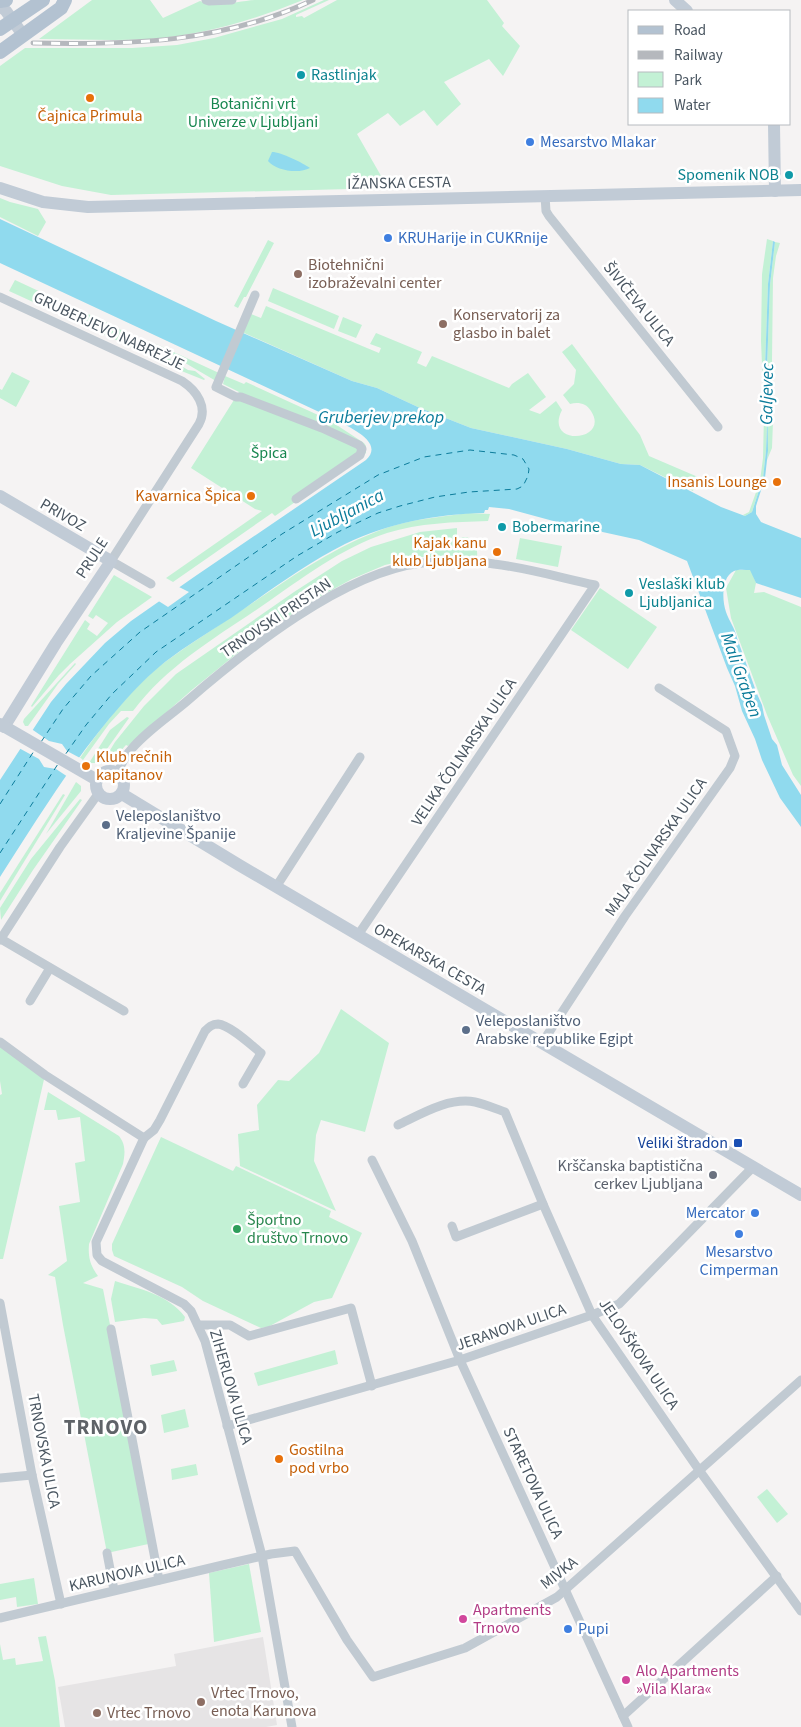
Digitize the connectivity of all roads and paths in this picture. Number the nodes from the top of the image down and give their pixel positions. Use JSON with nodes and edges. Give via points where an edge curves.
{"nodes":[{"id":1,"x":6,"y":0,"type":"edge"},
{"id":2,"x":43,"y":0,"type":"edge"},
{"id":3,"x":65,"y":0,"type":"edge"},
{"id":4,"x":206,"y":0,"type":"edge"},
{"id":5,"x":232,"y":0,"type":"edge"},
{"id":6,"x":675,"y":0,"type":"edge"},
{"id":7,"x":0,"y":1,"type":"edge"},
{"id":8,"x":0,"y":6,"type":"edge"},
{"id":9,"x":687,"y":10,"type":"edge"},
{"id":10,"x":13,"y":20,"type":"junction"},
{"id":11,"x":0,"y":29,"type":"edge"},
{"id":12,"x":23,"y":35,"type":"junction"},
{"id":13,"x":0,"y":52,"type":"edge"},
{"id":14,"x":774,"y":125,"type":"edge"},
{"id":15,"x":0,"y":188,"type":"edge"},
{"id":16,"x":775,"y":190,"type":"junction"},
{"id":17,"x":801,"y":190,"type":"edge"},
{"id":18,"x":545,"y":196,"type":"junction"},
{"id":19,"x":255,"y":295,"type":"dead end"},
{"id":20,"x":0,"y":297,"type":"edge"},
{"id":21,"x":199,"y":399,"type":"joint"},
{"id":22,"x":718,"y":427,"type":"dead end"},
{"id":23,"x":0,"y":496,"type":"edge"},
{"id":24,"x":296,"y":499,"type":"dead end"},
{"id":25,"x":111,"y":560,"type":"junction"},
{"id":26,"x":151,"y":584,"type":"dead end"},
{"id":27,"x":595,"y":586,"type":"joint"},
{"id":28,"x":659,"y":688,"type":"dead end"},
{"id":29,"x":1,"y":728,"type":"edge"},
{"id":30,"x":360,"y":757,"type":"dead end"},
{"id":31,"x":120,"y":767,"type":"junction"},
{"id":32,"x":97,"y":780,"type":"junction"},
{"id":33,"x":98,"y":794,"type":"junction"},
{"id":34,"x":122,"y":794,"type":"junction"},
{"id":35,"x":276,"y":887,"type":"junction"},
{"id":36,"x":358,"y":935,"type":"junction"},
{"id":37,"x":0,"y":939,"type":"edge"},
{"id":38,"x":50,"y":968,"type":"junction"},
{"id":39,"x":30,"y":1001,"type":"dead end"},
{"id":40,"x":124,"y":1011,"type":"dead end"},
{"id":41,"x":0,"y":1042,"type":"edge"},
{"id":42,"x":542,"y":1043,"type":"junction"},
{"id":43,"x":243,"y":1084,"type":"dead end"},
{"id":44,"x":398,"y":1125,"type":"dead end"},
{"id":45,"x":144,"y":1138,"type":"junction"},
{"id":46,"x":372,"y":1160,"type":"dead end"},
{"id":47,"x":752,"y":1167,"type":"junction"},
{"id":48,"x":801,"y":1195,"type":"edge"},
{"id":49,"x":542,"y":1204,"type":"junction"},
{"id":50,"x":452,"y":1226,"type":"dead end"},
{"id":51,"x":0,"y":1303,"type":"edge"},
{"id":52,"x":592,"y":1316,"type":"junction"},
{"id":53,"x":198,"y":1325,"type":"junction"},
{"id":54,"x":111,"y":1329,"type":"dead end"},
{"id":55,"x":460,"y":1360,"type":"junction"},
{"id":56,"x":801,"y":1380,"type":"edge"},
{"id":57,"x":372,"y":1386,"type":"junction"},
{"id":58,"x":227,"y":1426,"type":"junction"},
{"id":59,"x":700,"y":1470,"type":"junction"},
{"id":60,"x":32,"y":1475,"type":"junction"},
{"id":61,"x":0,"y":1478,"type":"edge"},
{"id":62,"x":107,"y":1553,"type":"dead end"},
{"id":63,"x":262,"y":1556,"type":"junction"},
{"id":64,"x":777,"y":1576,"type":"junction"},
{"id":65,"x":159,"y":1580,"type":"junction"},
{"id":66,"x":114,"y":1590,"type":"junction"},
{"id":67,"x":566,"y":1590,"type":"junction"},
{"id":68,"x":61,"y":1604,"type":"junction"},
{"id":69,"x":801,"y":1611,"type":"edge"},
{"id":70,"x":0,"y":1618,"type":"edge"},
{"id":71,"x":623,"y":1716,"type":"junction"},
{"id":72,"x":292,"y":1727,"type":"edge"},
{"id":73,"x":628,"y":1727,"type":"edge"}],
"edges":[{"from":1,"to":7,"type":"main road"},
{"from":2,"to":10,"type":"main road"},
{"from":3,"to":12,"type":"main road","via":[[61,8]]},
{"from":4,"to":5,"type":"street"},
{"from":6,"to":9,"type":"street"},
{"from":8,"to":10,"type":"street"},
{"from":10,"to":11,"type":"main road"},
{"from":10,"to":12,"type":"street"},
{"from":12,"to":13,"type":"main road"},
{"from":14,"to":16,"type":"street"},
{"from":15,"to":18,"type":"street","name":"IŽANSKA CESTA","via":[[43,202],[88,207]]},
{"from":16,"to":17,"type":"street","name":"IŽANSKA CESTA"},
{"from":16,"to":18,"type":"street","name":"IŽANSKA CESTA"},
{"from":18,"to":22,"type":"street","name":"ŠIVIČEVA ULICA","via":[[549,216]]},
{"from":19,"to":24,"type":"street","via":[[216,387],[322,428],[361,448],[360,455]]},
{"from":20,"to":21,"type":"street","name":"GRUBERJEVO NABREŽJE","via":[[182,381]]},
{"from":21,"to":25,"type":"street","name":"PRULE","via":[[203,411],[199,424]]},
{"from":23,"to":25,"type":"street","name":"PRIVOZ"},
{"from":25,"to":26,"type":"street"},
{"from":25,"to":29,"type":"street","name":"PRULE"},
{"from":27,"to":31,"type":"street","name":"TRNOVSKI PRISTAN","via":[[480,562],[446,561],[394,569],[315,606],[256,645],[142,739],[127,754]]},
{"from":27,"to":36,"type":"street","name":"VELIKA ČOLNARSKA ULICA"},
{"from":28,"to":42,"type":"street","name":"MALA ČOLNARSKA ULICA","via":[[726,731],[735,756],[730,768],[625,916]]},
{"from":29,"to":32,"type":"street"},
{"from":30,"to":35,"type":"street"},
{"from":31,"to":32,"type":"street","via":[[105,772]]},
{"from":31,"to":34,"type":"street","via":[[125,786]]},
{"from":32,"to":33,"type":"street"},
{"from":33,"to":34,"type":"street","via":[[110,799]]},
{"from":33,"to":37,"type":"street"},
{"from":34,"to":35,"type":"street","name":"OPEKARSKA CESTA"},
{"from":35,"to":36,"type":"street","name":"OPEKARSKA CESTA"},
{"from":36,"to":42,"type":"street","name":"OPEKARSKA CESTA"},
{"from":37,"to":38,"type":"street"},
{"from":38,"to":39,"type":"street"},
{"from":38,"to":40,"type":"street"},
{"from":41,"to":45,"type":"street"},
{"from":42,"to":47,"type":"street","name":"OPEKARSKA CESTA"},
{"from":43,"to":45,"type":"street","via":[[261,1053],[226,1026],[210,1026],[160,1120]]},
{"from":44,"to":49,"type":"street","name":"JELOVŠKOVA ULICA","via":[[434,1108],[457,1102],[475,1102],[505,1112]]},
{"from":45,"to":53,"type":"street","name":"ZIHERLOVA ULICA","via":[[96,1242],[97,1255],[102,1261],[184,1304]]},
{"from":46,"to":55,"type":"street","name":"STARETOVA ULICA","via":[[412,1241]]},
{"from":47,"to":48,"type":"street","name":"OPEKARSKA CESTA"},
{"from":47,"to":52,"type":"street","name":"JERANOVA ULICA","via":[[619,1304]]},
{"from":49,"to":50,"type":"street","via":[[456,1236]]},
{"from":49,"to":52,"type":"street","name":"JELOVŠKOVA ULICA"},
{"from":51,"to":60,"type":"street","name":"TRNOVSKA ULICA"},
{"from":52,"to":55,"type":"street","name":"JERANOVA ULICA"},
{"from":52,"to":59,"type":"street","name":"JELOVŠKOVA ULICA"},
{"from":53,"to":57,"type":"street","via":[[230,1325],[249,1336],[351,1308]]},
{"from":53,"to":58,"type":"street","name":"ZIHERLOVA ULICA"},
{"from":54,"to":65,"type":"street"},
{"from":55,"to":57,"type":"street","name":"JERANOVA ULICA"},
{"from":55,"to":67,"type":"street","name":"STARETOVA ULICA"},
{"from":56,"to":59,"type":"street","name":"MIVKA"},
{"from":57,"to":58,"type":"street","name":"JERANOVA ULICA"},
{"from":58,"to":63,"type":"street","name":"ZIHERLOVA ULICA"},
{"from":59,"to":64,"type":"street","name":"JELOVŠKOVA ULICA"},
{"from":59,"to":67,"type":"street","name":"MIVKA"},
{"from":60,"to":61,"type":"street"},
{"from":60,"to":68,"type":"street","name":"TRNOVSKA ULICA"},
{"from":62,"to":66,"type":"street"},
{"from":63,"to":65,"type":"street","name":"KARUNOVA ULICA"},
{"from":63,"to":67,"type":"street","name":"MIVKA","via":[[296,1551],[347,1640],[373,1677],[466,1648]]},
{"from":63,"to":72,"type":"street","name":"ZIHERLOVA ULICA"},
{"from":64,"to":69,"type":"street","name":"JELOVŠKOVA ULICA"},
{"from":64,"to":71,"type":"street"},
{"from":65,"to":66,"type":"street","name":"KARUNOVA ULICA"},
{"from":66,"to":68,"type":"street","name":"KARUNOVA ULICA"},
{"from":67,"to":71,"type":"street","name":"STARETOVA ULICA"},
{"from":68,"to":70,"type":"street","name":"KARUNOVA ULICA"},
{"from":71,"to":73,"type":"street","name":"STARETOVA ULICA"}]}
